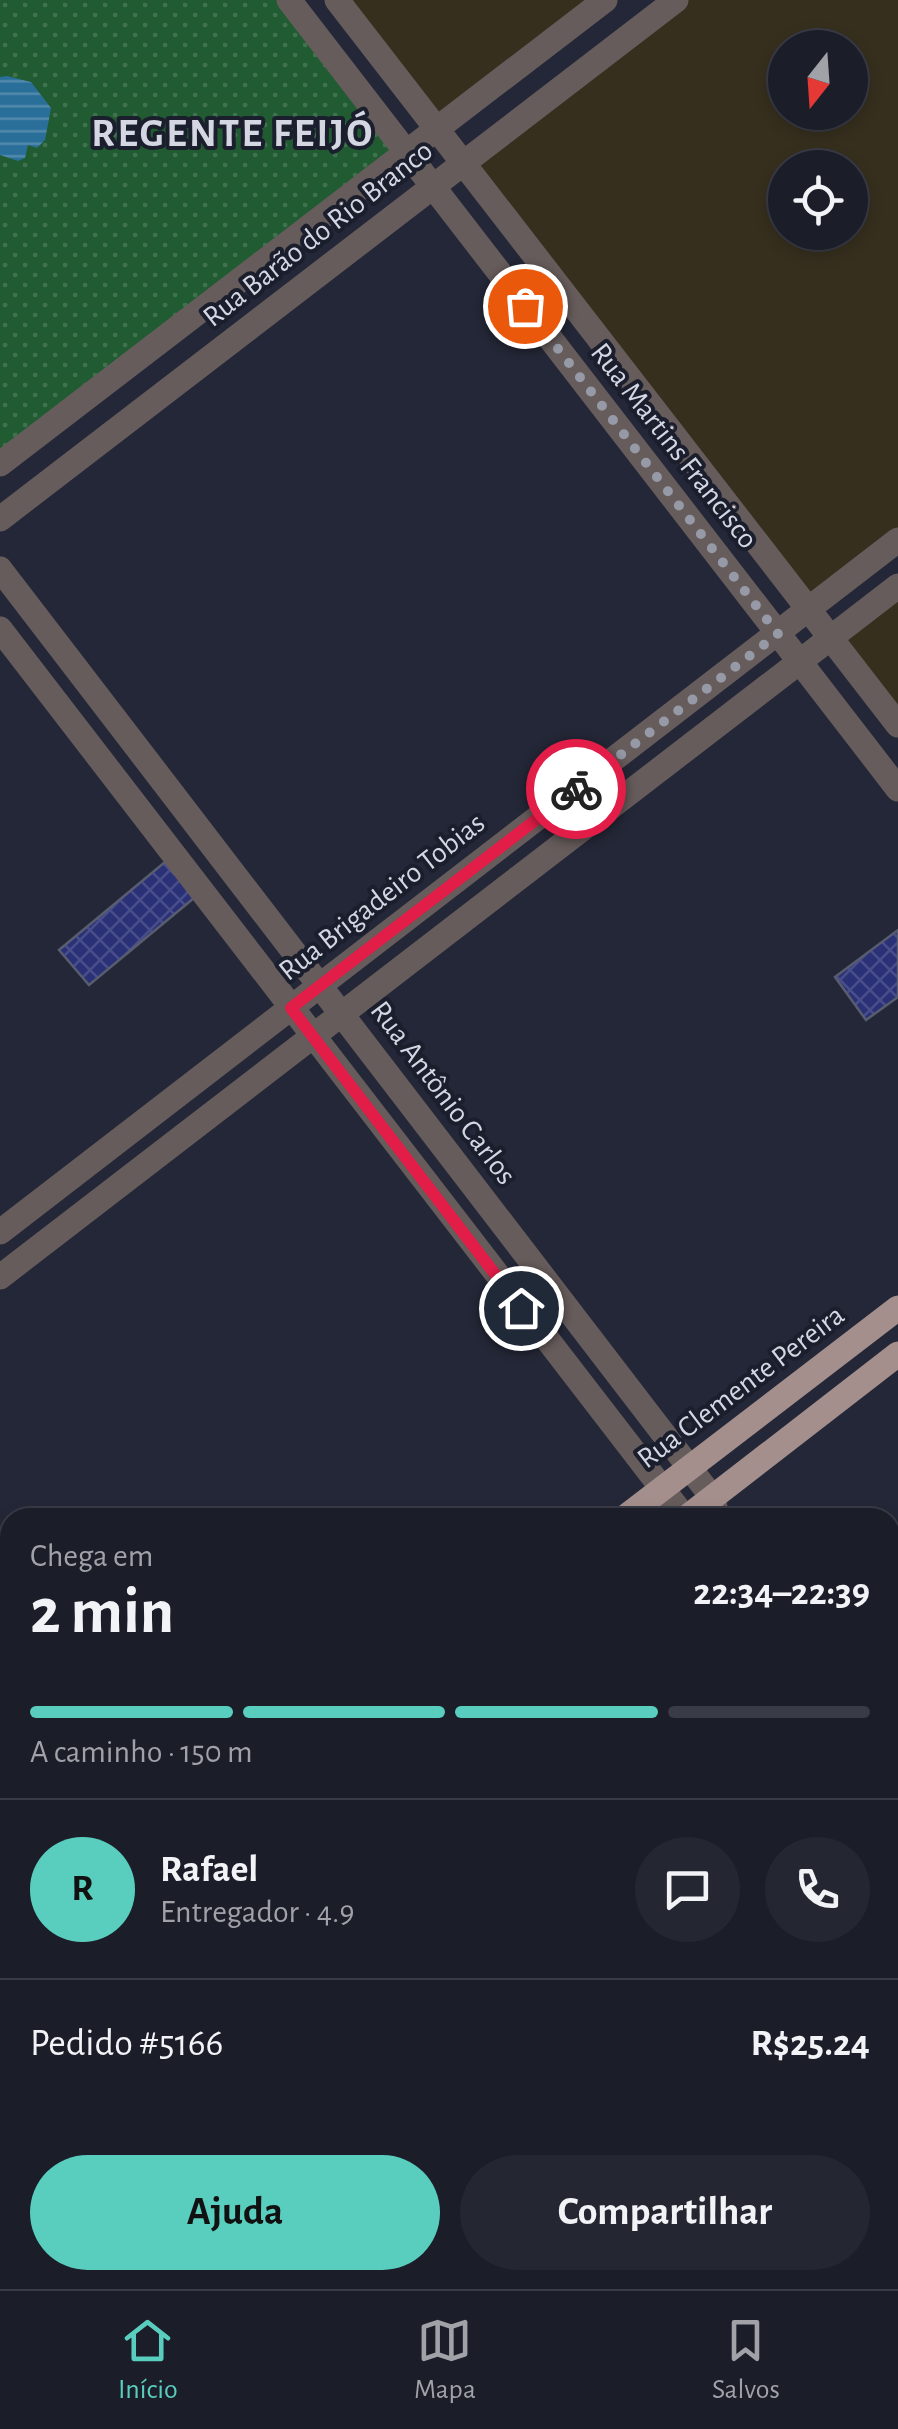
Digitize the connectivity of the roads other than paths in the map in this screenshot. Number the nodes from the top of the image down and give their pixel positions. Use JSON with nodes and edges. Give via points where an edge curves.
{"nodes":[{"id":1,"x":288,"y":0,"type":"edge"},
{"id":2,"x":337,"y":0,"type":"edge"},
{"id":3,"x":605,"y":0,"type":"edge"},
{"id":4,"x":676,"y":0,"type":"edge"},
{"id":5,"x":437,"y":128,"type":"junction"},
{"id":6,"x":406,"y":153,"type":"junction"},
{"id":7,"x":463,"y":163,"type":"junction"},
{"id":8,"x":433,"y":188,"type":"junction"},
{"id":9,"x":0,"y":464,"type":"edge"},
{"id":10,"x":0,"y":519,"type":"edge"},
{"id":11,"x":898,"y":540,"type":"edge"},
{"id":12,"x":0,"y":569,"type":"edge"},
{"id":13,"x":898,"y":586,"type":"edge"},
{"id":14,"x":808,"y":609,"type":"junction"},
{"id":15,"x":0,"y":628,"type":"edge"},
{"id":16,"x":778,"y":634,"type":"junction"},
{"id":17,"x":830,"y":638,"type":"junction"},
{"id":18,"x":800,"y":663,"type":"junction"},
{"id":19,"x":898,"y":724,"type":"edge"},
{"id":20,"x":898,"y":790,"type":"edge"},
{"id":21,"x":320,"y":986,"type":"junction"},
{"id":22,"x":291,"y":1008,"type":"junction"},
{"id":23,"x":342,"y":1015,"type":"junction"},
{"id":24,"x":313,"y":1036,"type":"junction"},
{"id":25,"x":0,"y":1232,"type":"edge"},
{"id":26,"x":0,"y":1278,"type":"edge"},
{"id":27,"x":898,"y":1308,"type":"edge"},
{"id":28,"x":898,"y":1354,"type":"edge"},
{"id":29,"x":689,"y":1469,"type":"junction"},
{"id":30,"x":660,"y":1490,"type":"junction"},
{"id":31,"x":715,"y":1507,"type":"edge"},
{"id":32,"x":637,"y":1508,"type":"edge"},
{"id":33,"x":677,"y":1508,"type":"edge"}],
"edges":[{"from":1,"to":6,"type":"street","name":"Rua Martins Francisco"},
{"from":2,"to":5,"type":"street","name":"Rua Martins Francisco"},
{"from":3,"to":5,"type":"street","name":"Rua Barão do Rio Branco"},
{"from":4,"to":7,"type":"street","name":"Rua Barão do Rio Branco"},
{"from":5,"to":6,"type":"street","name":"Rua Barão do Rio Branco"},
{"from":5,"to":7,"type":"street","name":"Rua Martins Francisco"},
{"from":6,"to":8,"type":"street","name":"Rua Martins Francisco"},
{"from":6,"to":9,"type":"street","name":"Rua Barão do Rio Branco"},
{"from":7,"to":8,"type":"street","name":"Rua Barão do Rio Branco"},
{"from":7,"to":14,"type":"street","name":"Rua Martins Francisco"},
{"from":8,"to":10,"type":"street","name":"Rua Barão do Rio Branco"},
{"from":8,"to":16,"type":"street","name":"Rua Martins Francisco"},
{"from":11,"to":14,"type":"street","name":"Rua Brigadeiro Tobias"},
{"from":12,"to":21,"type":"street","name":"Rua Antônio Carlos"},
{"from":13,"to":17,"type":"street"},
{"from":14,"to":16,"type":"street","name":"Rua Brigadeiro Tobias"},
{"from":14,"to":17,"type":"street","name":"Rua Martins Francisco"},
{"from":15,"to":22,"type":"street"},
{"from":16,"to":18,"type":"street","name":"Rua Martins Francisco"},
{"from":16,"to":21,"type":"street","name":"Rua Brigadeiro Tobias"},
{"from":17,"to":18,"type":"street"},
{"from":17,"to":19,"type":"street","name":"Rua Martins Francisco"},
{"from":18,"to":20,"type":"street","name":"Rua Martins Francisco"},
{"from":18,"to":23,"type":"street"},
{"from":21,"to":22,"type":"street","name":"Rua Brigadeiro Tobias"},
{"from":21,"to":23,"type":"street","name":"Rua Antônio Carlos"},
{"from":22,"to":24,"type":"street"},
{"from":22,"to":25,"type":"street","name":"Rua Brigadeiro Tobias"},
{"from":23,"to":24,"type":"street"},
{"from":23,"to":29,"type":"street","name":"Rua Antônio Carlos"},
{"from":24,"to":26,"type":"street"},
{"from":24,"to":30,"type":"street"},
{"from":27,"to":29,"type":"main road","name":"Rua Clemente Pereira"},
{"from":28,"to":31,"type":"main road"},
{"from":29,"to":30,"type":"main road","name":"Rua Clemente Pereira"},
{"from":29,"to":31,"type":"street","name":"Rua Antônio Carlos"},
{"from":30,"to":32,"type":"main road","name":"Rua Clemente Pereira"},
{"from":30,"to":33,"type":"street"}]}
